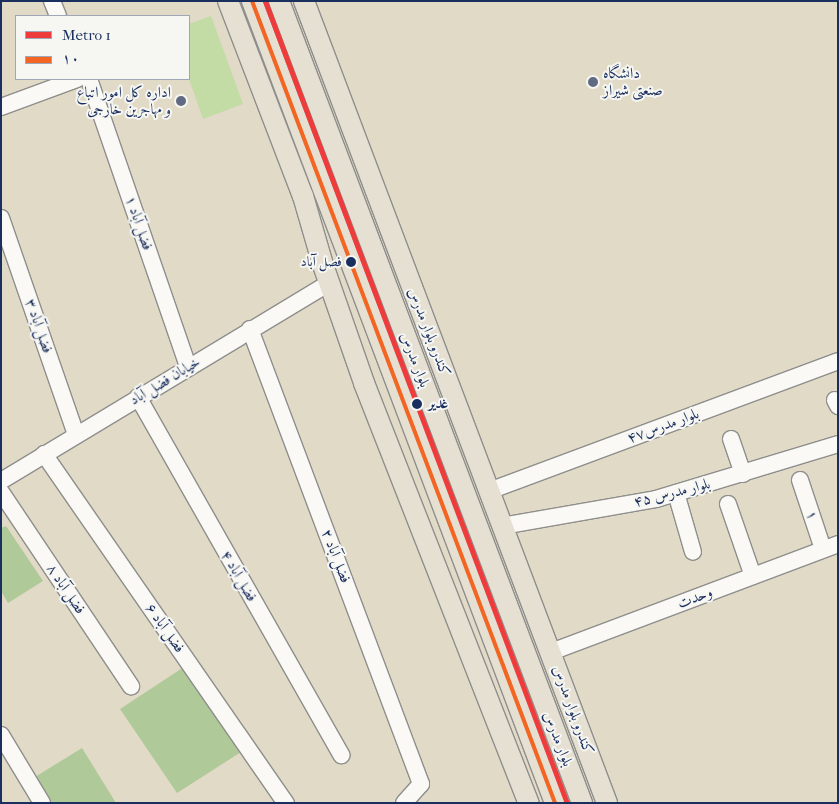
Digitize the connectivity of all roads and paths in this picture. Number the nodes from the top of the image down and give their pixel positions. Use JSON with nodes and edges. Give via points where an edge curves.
{"nodes":[{"id":1,"x":52,"y":1,"type":"edge"},
{"id":2,"x":228,"y":1,"type":"edge"},
{"id":3,"x":252,"y":1,"type":"edge"},
{"id":4,"x":279,"y":1,"type":"edge"},
{"id":5,"x":304,"y":1,"type":"edge"},
{"id":6,"x":58,"y":15,"type":"edge"},
{"id":7,"x":74,"y":80,"type":"edge"},
{"id":8,"x":89,"y":80,"type":"edge"},
{"id":9,"x":1,"y":107,"type":"edge"},
{"id":10,"x":311,"y":159,"type":"junction"},
{"id":11,"x":373,"y":185,"type":"junction"},
{"id":12,"x":351,"y":192,"type":"junction"},
{"id":13,"x":303,"y":196,"type":"junction"},
{"id":14,"x":1,"y":218,"type":"edge"},
{"id":15,"x":329,"y":283,"type":"junction"},
{"id":16,"x":250,"y":329,"type":"junction"},
{"id":17,"x":838,"y":361,"type":"edge"},
{"id":18,"x":188,"y":367,"type":"junction"},
{"id":19,"x":364,"y":383,"type":"junction"},
{"id":20,"x":138,"y":397,"type":"junction"},
{"id":21,"x":414,"y":430,"type":"junction"},
{"id":22,"x":76,"y":434,"type":"junction"},
{"id":23,"x":469,"y":437,"type":"junction"},
{"id":24,"x":731,"y":439,"type":"dead end"},
{"id":25,"x":838,"y":444,"type":"edge"},
{"id":26,"x":448,"y":446,"type":"junction"},
{"id":27,"x":44,"y":454,"type":"junction"},
{"id":28,"x":743,"y":474,"type":"junction"},
{"id":29,"x":800,"y":480,"type":"dead end"},
{"id":30,"x":1,"y":481,"type":"edge"},
{"id":31,"x":489,"y":491,"type":"junction"},
{"id":32,"x":1,"y":492,"type":"edge"},
{"id":33,"x":676,"y":493,"type":"junction"},
{"id":34,"x":728,"y":504,"type":"dead end"},
{"id":35,"x":502,"y":526,"type":"junction"},
{"id":36,"x":831,"y":547,"type":"edge"},
{"id":37,"x":694,"y":552,"type":"dead end"},
{"id":38,"x":752,"y":576,"type":"junction"},
{"id":39,"x":551,"y":652,"type":"junction"},
{"id":40,"x":131,"y":686,"type":"dead end"},
{"id":41,"x":539,"y":688,"type":"junction"},
{"id":42,"x":515,"y":696,"type":"junction"},
{"id":43,"x":1,"y":735,"type":"edge"},
{"id":44,"x":532,"y":743,"type":"junction"},
{"id":45,"x":341,"y":755,"type":"dead end"},
{"id":46,"x":597,"y":776,"type":"junction"},
{"id":47,"x":282,"y":801,"type":"edge"},
{"id":48,"x":42,"y":803,"type":"edge"},
{"id":49,"x":404,"y":803,"type":"edge"},
{"id":50,"x":529,"y":803,"type":"edge"},
{"id":51,"x":542,"y":803,"type":"edge"},
{"id":52,"x":555,"y":803,"type":"edge"},
{"id":53,"x":582,"y":803,"type":"edge"},
{"id":54,"x":607,"y":803,"type":"edge"},
{"id":55,"x":621,"y":803,"type":"edge"}],
"edges":[{"from":1,"to":6,"type":"street"},
{"from":2,"to":13,"type":"main road"},
{"from":3,"to":10,"type":"main road","name":"بلوار مدرس"},
{"from":4,"to":12,"type":"main road","name":"بلوار مدرس"},
{"from":5,"to":11,"type":"main road","name":"کندرو بلوار مدرس"},
{"from":7,"to":9,"type":"street"},
{"from":8,"to":18,"type":"street","name":"فضل آباد ۱"},
{"from":10,"to":13,"type":"main road"},
{"from":10,"to":21,"type":"main road","name":"بلوار مدرس"},
{"from":11,"to":12,"type":"main road"},
{"from":11,"to":23,"type":"main road","name":"کندرو بلوار مدرس"},
{"from":12,"to":26,"type":"main road","name":"بلوار مدرس"},
{"from":13,"to":15,"type":"main road"},
{"from":14,"to":22,"type":"street","name":"فضل آباد ۳"},
{"from":15,"to":16,"type":"street","name":"خیابان فضل آباد"},
{"from":15,"to":19,"type":"main road"},
{"from":16,"to":18,"type":"street","name":"خیابان فضل آباد"},
{"from":16,"to":49,"type":"street","name":"فضل آباد ۲","via":[[421,784]]},
{"from":17,"to":31,"type":"street","name":"بلوار مدرس۴۷"},
{"from":18,"to":20,"type":"street","name":"خیابان فضل آباد"},
{"from":19,"to":21,"type":"main road"},
{"from":19,"to":50,"type":"main road"},
{"from":20,"to":22,"type":"street","name":"خیابان فضل آباد"},
{"from":20,"to":45,"type":"street","name":"فضل آباد ۴"},
{"from":21,"to":42,"type":"main road","name":"بلوار مدرس"},
{"from":22,"to":27,"type":"street","name":"خیابان فضل آباد"},
{"from":23,"to":26,"type":"main road"},
{"from":23,"to":31,"type":"main road","name":"کندرو بلوار مدرس"},
{"from":24,"to":28,"type":"street"},
{"from":25,"to":28,"type":"street","name":"۴۵ بلوار مدرس"},
{"from":26,"to":41,"type":"main road","name":"بلوار مدرس"},
{"from":27,"to":30,"type":"street","name":"خیابان فضل آباد"},
{"from":27,"to":47,"type":"street","name":"فضل آباد ۶"},
{"from":28,"to":33,"type":"street","name":"۴۵ بلوار مدرس"},
{"from":29,"to":36,"type":"street","name":"۱"},
{"from":31,"to":35,"type":"main road","name":"کندرو بلوار مدرس"},
{"from":32,"to":40,"type":"street","name":"فضل آباد ۸"},
{"from":33,"to":35,"type":"street","name":"۴۵ بلوار مدرس"},
{"from":33,"to":37,"type":"street"},
{"from":34,"to":38,"type":"street"},
{"from":35,"to":39,"type":"main road","name":"کندرو بلوار مدرس"},
{"from":36,"to":38,"type":"street","name":"وحدت"},
{"from":38,"to":39,"type":"street","name":"وحدت"},
{"from":39,"to":46,"type":"main road","name":"کندرو بلوار مدرس"},
{"from":41,"to":42,"type":"main road"},
{"from":41,"to":53,"type":"main road","name":"بلوار مدرس"},
{"from":42,"to":44,"type":"main road","name":"بلوار مدرس"},
{"from":43,"to":48,"type":"street"},
{"from":44,"to":51,"type":"main road"},
{"from":44,"to":52,"type":"main road","name":"بلوار مدرس"},
{"from":46,"to":54,"type":"main road","name":"کندرو بلوار مدرس"},
{"from":46,"to":55,"type":"main road"}]}
